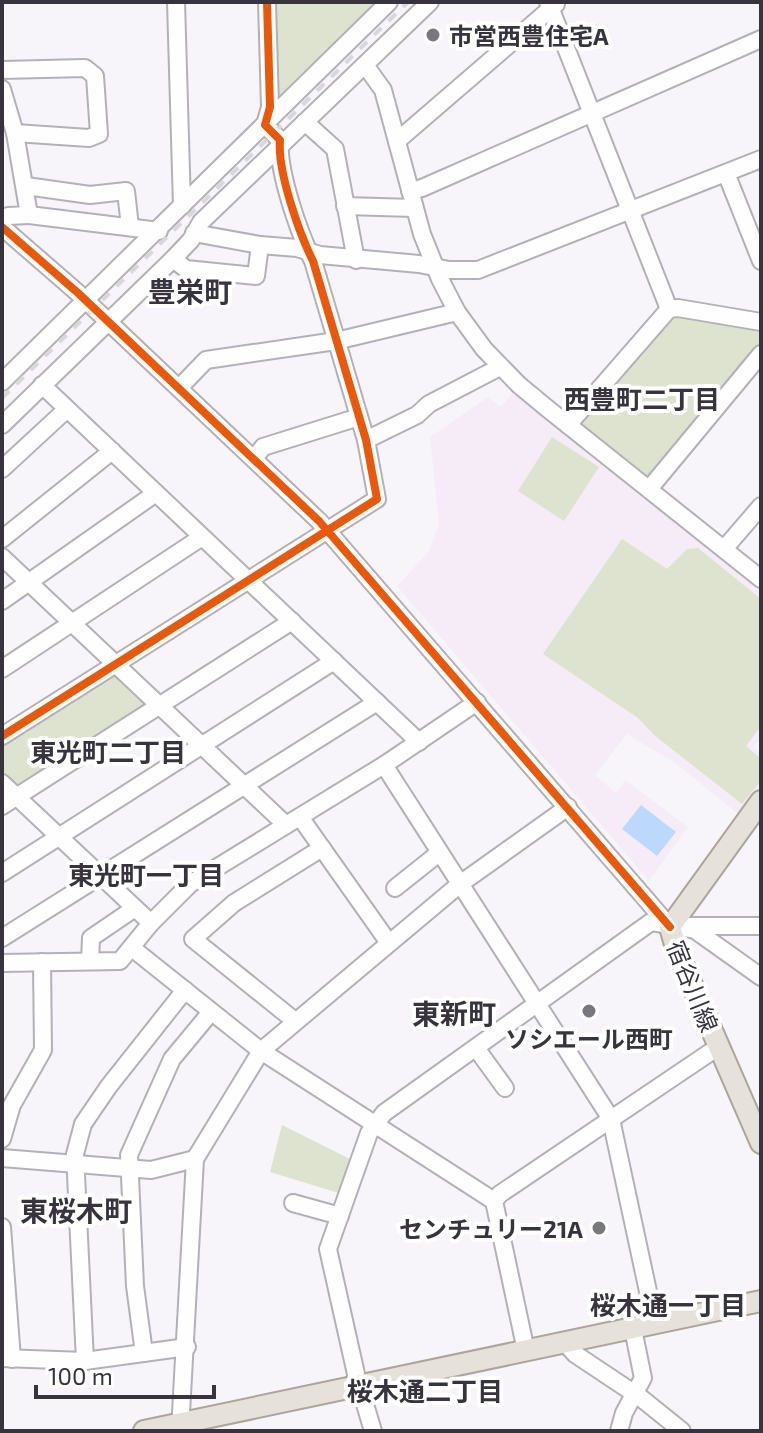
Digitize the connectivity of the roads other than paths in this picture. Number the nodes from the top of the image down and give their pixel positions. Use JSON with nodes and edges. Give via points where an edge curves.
{"nodes":[{"id":1,"x":176,"y":2,"type":"edge"},
{"id":2,"x":267,"y":2,"type":"edge"},
{"id":3,"x":389,"y":2,"type":"edge"},
{"id":4,"x":430,"y":2,"type":"edge"},
{"id":5,"x":553,"y":4,"type":"edge"},
{"id":6,"x":761,"y":39,"type":"edge"},
{"id":7,"x":365,"y":65,"type":"junction"},
{"id":8,"x":2,"y":70,"type":"edge"},
{"id":9,"x":2,"y":89,"type":"edge"},
{"id":10,"x":592,"y":112,"type":"junction"},
{"id":11,"x":305,"y":122,"type":"junction"},
{"id":12,"x":265,"y":125,"type":"junction"},
{"id":13,"x":15,"y":133,"type":"junction"},
{"id":14,"x":397,"y":141,"type":"junction"},
{"id":15,"x":280,"y":147,"type":"junction"},
{"id":16,"x":761,"y":159,"type":"edge"},
{"id":17,"x":726,"y":173,"type":"junction"},
{"id":18,"x":26,"y":186,"type":"junction"},
{"id":19,"x":410,"y":191,"type":"junction"},
{"id":20,"x":182,"y":206,"type":"junction"},
{"id":21,"x":345,"y":206,"type":"junction"},
{"id":22,"x":414,"y":208,"type":"junction"},
{"id":23,"x":631,"y":211,"type":"junction"},
{"id":24,"x":29,"y":215,"type":"junction"},
{"id":25,"x":2,"y":221,"type":"edge"},
{"id":26,"x":2,"y":227,"type":"edge"},
{"id":27,"x":130,"y":227,"type":"junction"},
{"id":28,"x":159,"y":231,"type":"junction"},
{"id":29,"x":194,"y":233,"type":"junction"},
{"id":30,"x":260,"y":245,"type":"junction"},
{"id":31,"x":309,"y":252,"type":"junction"},
{"id":32,"x":173,"y":259,"type":"junction"},
{"id":33,"x":761,"y":259,"type":"edge"},
{"id":34,"x":356,"y":260,"type":"junction"},
{"id":35,"x":434,"y":267,"type":"junction"},
{"id":36,"x":85,"y":300,"type":"junction"},
{"id":37,"x":669,"y":309,"type":"junction"},
{"id":38,"x":457,"y":312,"type":"junction"},
{"id":39,"x":107,"y":321,"type":"junction"},
{"id":40,"x":761,"y":322,"type":"edge"},
{"id":41,"x":336,"y":341,"type":"junction"},
{"id":42,"x":761,"y":354,"type":"edge"},
{"id":43,"x":500,"y":367,"type":"junction"},
{"id":44,"x":2,"y":382,"type":"edge"},
{"id":45,"x":42,"y":385,"type":"junction"},
{"id":46,"x":179,"y":388,"type":"junction"},
{"id":47,"x":67,"y":409,"type":"junction"},
{"id":48,"x":359,"y":417,"type":"junction"},
{"id":49,"x":2,"y":425,"type":"edge"},
{"id":50,"x":568,"y":425,"type":"junction"},
{"id":51,"x":366,"y":440,"type":"junction"},
{"id":52,"x":112,"y":451,"type":"junction"},
{"id":53,"x":254,"y":459,"type":"junction"},
{"id":54,"x":2,"y":469,"type":"edge"},
{"id":55,"x":649,"y":489,"type":"junction"},
{"id":56,"x":156,"y":493,"type":"junction"},
{"id":57,"x":761,"y":506,"type":"edge"},
{"id":58,"x":327,"y":530,"type":"junction"},
{"id":59,"x":202,"y":537,"type":"junction"},
{"id":60,"x":2,"y":539,"type":"edge"},
{"id":61,"x":724,"y":549,"type":"junction"},
{"id":62,"x":2,"y":557,"type":"edge"},
{"id":63,"x":247,"y":579,"type":"junction"},
{"id":64,"x":761,"y":579,"type":"edge"},
{"id":65,"x":29,"y":583,"type":"junction"},
{"id":66,"x":2,"y":601,"type":"edge"},
{"id":67,"x":292,"y":621,"type":"junction"},
{"id":68,"x":72,"y":623,"type":"junction"},
{"id":69,"x":334,"y":661,"type":"junction"},
{"id":70,"x":116,"y":665,"type":"junction"},
{"id":71,"x":2,"y":669,"type":"edge"},
{"id":72,"x":377,"y":702,"type":"junction"},
{"id":73,"x":477,"y":702,"type":"junction"},
{"id":74,"x":159,"y":706,"type":"junction"},
{"id":75,"x":2,"y":736,"type":"edge"},
{"id":76,"x":419,"y":742,"type":"junction"},
{"id":77,"x":202,"y":746,"type":"junction"},
{"id":78,"x":384,"y":765,"type":"junction"},
{"id":79,"x":2,"y":783,"type":"edge"},
{"id":80,"x":245,"y":786,"type":"junction"},
{"id":81,"x":761,"y":801,"type":"edge"},
{"id":82,"x":9,"y":802,"type":"edge"},
{"id":83,"x":568,"y":807,"type":"junction"},
{"id":84,"x":293,"y":821,"type":"junction"},
{"id":85,"x":58,"y":837,"type":"junction"},
{"id":86,"x":322,"y":848,"type":"junction"},
{"id":87,"x":439,"y":853,"type":"junction"},
{"id":88,"x":2,"y":873,"type":"edge"},
{"id":89,"x":101,"y":876,"type":"junction"},
{"id":90,"x":460,"y":884,"type":"junction"},
{"id":91,"x":395,"y":888,"type":"dead end"},
{"id":92,"x":135,"y":908,"type":"junction"},
{"id":93,"x":151,"y":923,"type":"junction"},
{"id":94,"x":761,"y":926,"type":"edge"},
{"id":95,"x":670,"y":927,"type":"junction"},
{"id":96,"x":2,"y":938,"type":"edge"},
{"id":97,"x":389,"y":943,"type":"junction"},
{"id":98,"x":132,"y":948,"type":"junction"},
{"id":99,"x":90,"y":961,"type":"junction"},
{"id":100,"x":42,"y":962,"type":"junction"},
{"id":101,"x":2,"y":963,"type":"edge"},
{"id":102,"x":761,"y":977,"type":"edge"},
{"id":103,"x":185,"y":990,"type":"junction"},
{"id":104,"x":536,"y":1005,"type":"junction"},
{"id":105,"x":211,"y":1012,"type":"junction"},
{"id":106,"x":295,"y":1021,"type":"junction"},
{"id":107,"x":718,"y":1047,"type":"junction"},
{"id":108,"x":476,"y":1048,"type":"junction"},
{"id":109,"x":261,"y":1051,"type":"junction"},
{"id":110,"x":505,"y":1088,"type":"dead end"},
{"id":111,"x":611,"y":1119,"type":"junction"},
{"id":112,"x":375,"y":1124,"type":"junction"},
{"id":113,"x":2,"y":1139,"type":"edge"},
{"id":114,"x":761,"y":1143,"type":"edge"},
{"id":115,"x":2,"y":1158,"type":"edge"},
{"id":116,"x":195,"y":1159,"type":"junction"},
{"id":117,"x":74,"y":1163,"type":"junction"},
{"id":118,"x":129,"y":1168,"type":"junction"},
{"id":119,"x":494,"y":1201,"type":"junction"},
{"id":120,"x":293,"y":1203,"type":"dead end"},
{"id":121,"x":340,"y":1216,"type":"junction"},
{"id":122,"x":2,"y":1227,"type":"edge"},
{"id":123,"x":761,"y":1301,"type":"edge"},
{"id":124,"x":655,"y":1324,"type":"junction"},
{"id":125,"x":633,"y":1329,"type":"junction"},
{"id":126,"x":566,"y":1344,"type":"junction"},
{"id":127,"x":187,"y":1347,"type":"junction"},
{"id":128,"x":526,"y":1351,"type":"junction"},
{"id":129,"x":144,"y":1353,"type":"junction"},
{"id":130,"x":7,"y":1358,"type":"edge"},
{"id":131,"x":85,"y":1361,"type":"junction"},
{"id":132,"x":361,"y":1387,"type":"junction"},
{"id":133,"x":635,"y":1395,"type":"junction"},
{"id":134,"x":180,"y":1427,"type":"edge"},
{"id":135,"x":144,"y":1431,"type":"edge"},
{"id":136,"x":373,"y":1431,"type":"edge"},
{"id":137,"x":619,"y":1431,"type":"edge"},
{"id":138,"x":682,"y":1431,"type":"edge"}],
"edges":[{"from":1,"to":20,"type":"street"},
{"from":2,"to":12,"type":"street","via":[[270,107]]},
{"from":3,"to":12,"type":"street"},
{"from":4,"to":7,"type":"street"},
{"from":5,"to":10,"type":"street"},
{"from":5,"to":14,"type":"street"},
{"from":6,"to":10,"type":"street"},
{"from":7,"to":11,"type":"street"},
{"from":7,"to":14,"type":"street","via":[[383,90]]},
{"from":8,"to":13,"type":"street","via":[[85,68],[95,76],[99,134],[89,138]]},
{"from":9,"to":13,"type":"street"},
{"from":10,"to":19,"type":"street"},
{"from":10,"to":23,"type":"street"},
{"from":11,"to":15,"type":"street"},
{"from":11,"to":21,"type":"street","via":[[335,149]]},
{"from":12,"to":15,"type":"street"},
{"from":12,"to":20,"type":"street"},
{"from":13,"to":18,"type":"street"},
{"from":14,"to":19,"type":"street"},
{"from":15,"to":29,"type":"street"},
{"from":15,"to":31,"type":"street"},
{"from":16,"to":17,"type":"street"},
{"from":17,"to":23,"type":"street"},
{"from":17,"to":33,"type":"street"},
{"from":18,"to":24,"type":"street"},
{"from":18,"to":27,"type":"street","via":[[90,195],[126,191]]},
{"from":19,"to":22,"type":"street"},
{"from":20,"to":28,"type":"street"},
{"from":21,"to":22,"type":"street"},
{"from":21,"to":34,"type":"street"},
{"from":22,"to":35,"type":"street"},
{"from":23,"to":35,"type":"street","via":[[487,268]]},
{"from":23,"to":37,"type":"street"},
{"from":24,"to":25,"type":"street"},
{"from":24,"to":27,"type":"street"},
{"from":26,"to":36,"type":"street"},
{"from":27,"to":28,"type":"street"},
{"from":28,"to":36,"type":"street"},
{"from":29,"to":30,"type":"street"},
{"from":29,"to":32,"type":"street"},
{"from":30,"to":31,"type":"street"},
{"from":30,"to":32,"type":"street","via":[[256,276],[186,269]]},
{"from":31,"to":34,"type":"street"},
{"from":31,"to":41,"type":"street"},
{"from":32,"to":39,"type":"street"},
{"from":34,"to":35,"type":"street"},
{"from":35,"to":38,"type":"street"},
{"from":36,"to":39,"type":"street"},
{"from":36,"to":44,"type":"street"},
{"from":37,"to":40,"type":"street"},
{"from":37,"to":50,"type":"street"},
{"from":38,"to":41,"type":"street"},
{"from":38,"to":43,"type":"street"},
{"from":39,"to":45,"type":"street"},
{"from":39,"to":46,"type":"street"},
{"from":41,"to":46,"type":"street","via":[[206,360]]},
{"from":41,"to":48,"type":"street"},
{"from":42,"to":55,"type":"street"},
{"from":43,"to":50,"type":"street"},
{"from":43,"to":51,"type":"street"},
{"from":45,"to":47,"type":"street"},
{"from":45,"to":49,"type":"street"},
{"from":46,"to":53,"type":"street"},
{"from":47,"to":52,"type":"street"},
{"from":47,"to":54,"type":"street"},
{"from":48,"to":51,"type":"street"},
{"from":48,"to":53,"type":"street","via":[[263,447]]},
{"from":50,"to":55,"type":"street"},
{"from":51,"to":58,"type":"street","via":[[377,499]]},
{"from":52,"to":56,"type":"street"},
{"from":52,"to":60,"type":"street"},
{"from":53,"to":58,"type":"street"},
{"from":55,"to":61,"type":"street"},
{"from":56,"to":59,"type":"street"},
{"from":56,"to":65,"type":"street"},
{"from":57,"to":61,"type":"street"},
{"from":58,"to":63,"type":"street"},
{"from":58,"to":73,"type":"street"},
{"from":59,"to":63,"type":"street"},
{"from":59,"to":68,"type":"street"},
{"from":61,"to":64,"type":"street"},
{"from":62,"to":65,"type":"street"},
{"from":63,"to":67,"type":"street"},
{"from":63,"to":70,"type":"street"},
{"from":65,"to":66,"type":"street"},
{"from":65,"to":68,"type":"street"},
{"from":67,"to":69,"type":"street"},
{"from":67,"to":74,"type":"street"},
{"from":68,"to":70,"type":"street"},
{"from":68,"to":71,"type":"street"},
{"from":69,"to":72,"type":"street"},
{"from":69,"to":77,"type":"street"},
{"from":70,"to":74,"type":"street"},
{"from":70,"to":75,"type":"street"},
{"from":72,"to":76,"type":"street"},
{"from":72,"to":80,"type":"street"},
{"from":73,"to":76,"type":"street"},
{"from":73,"to":83,"type":"street"},
{"from":74,"to":77,"type":"street"},
{"from":74,"to":82,"type":"street"},
{"from":76,"to":78,"type":"street"},
{"from":77,"to":80,"type":"street"},
{"from":77,"to":85,"type":"street"},
{"from":78,"to":84,"type":"street"},
{"from":78,"to":87,"type":"street"},
{"from":79,"to":82,"type":"street"},
{"from":80,"to":84,"type":"street"},
{"from":80,"to":89,"type":"street"},
{"from":81,"to":95,"type":"main road","name":"宿谷川線"},
{"from":82,"to":85,"type":"street"},
{"from":83,"to":90,"type":"street"},
{"from":83,"to":95,"type":"street"},
{"from":84,"to":86,"type":"street"},
{"from":84,"to":93,"type":"street","via":[[190,884]]},
{"from":85,"to":88,"type":"street"},
{"from":85,"to":89,"type":"street"},
{"from":86,"to":97,"type":"street"},
{"from":86,"to":106,"type":"street","via":[[234,903],[193,939]]},
{"from":87,"to":90,"type":"street"},
{"from":87,"to":91,"type":"street"},
{"from":89,"to":92,"type":"street"},
{"from":89,"to":96,"type":"street"},
{"from":90,"to":97,"type":"street"},
{"from":90,"to":104,"type":"street"},
{"from":92,"to":93,"type":"street"},
{"from":92,"to":99,"type":"street","via":[[91,938]]},
{"from":93,"to":98,"type":"street"},
{"from":94,"to":95,"type":"street"},
{"from":95,"to":102,"type":"street","via":[[695,930]]},
{"from":95,"to":104,"type":"street","via":[[651,922],[644,926]]},
{"from":95,"to":107,"type":"main road","name":"宿谷川線"},
{"from":97,"to":106,"type":"street"},
{"from":98,"to":99,"type":"street","via":[[120,961]]},
{"from":98,"to":103,"type":"street"},
{"from":99,"to":100,"type":"street"},
{"from":100,"to":101,"type":"street"},
{"from":100,"to":113,"type":"street","via":[[43,1050],[12,1105]]},
{"from":103,"to":105,"type":"street"},
{"from":103,"to":117,"type":"street","via":[[83,1124]]},
{"from":104,"to":108,"type":"street"},
{"from":104,"to":111,"type":"street"},
{"from":105,"to":109,"type":"street"},
{"from":105,"to":118,"type":"street","via":[[172,1059],[129,1155]]},
{"from":106,"to":109,"type":"street"},
{"from":107,"to":111,"type":"street"},
{"from":107,"to":114,"type":"main road","name":"宿谷川線"},
{"from":108,"to":110,"type":"street"},
{"from":108,"to":112,"type":"street"},
{"from":109,"to":112,"type":"street"},
{"from":109,"to":116,"type":"street"},
{"from":111,"to":119,"type":"street"},
{"from":111,"to":124,"type":"street"},
{"from":112,"to":119,"type":"street"},
{"from":112,"to":121,"type":"street"},
{"from":115,"to":117,"type":"street"},
{"from":116,"to":118,"type":"street","via":[[151,1170]]},
{"from":116,"to":127,"type":"street"},
{"from":117,"to":118,"type":"street"},
{"from":117,"to":131,"type":"street"},
{"from":118,"to":129,"type":"street"},
{"from":119,"to":128,"type":"street"},
{"from":120,"to":121,"type":"street"},
{"from":121,"to":132,"type":"street","via":[[328,1249]]},
{"from":122,"to":130,"type":"street"},
{"from":123,"to":124,"type":"main road"},
{"from":124,"to":125,"type":"main road"},
{"from":125,"to":126,"type":"main road"},
{"from":125,"to":133,"type":"street","via":[[643,1378]]},
{"from":126,"to":128,"type":"main road"},
{"from":126,"to":133,"type":"street"},
{"from":127,"to":129,"type":"street"},
{"from":127,"to":134,"type":"street"},
{"from":128,"to":132,"type":"main road"},
{"from":129,"to":131,"type":"street"},
{"from":130,"to":131,"type":"street"},
{"from":132,"to":134,"type":"main road"},
{"from":132,"to":136,"type":"street"},
{"from":133,"to":137,"type":"street"},
{"from":133,"to":138,"type":"street"},
{"from":134,"to":135,"type":"main road"}]}
